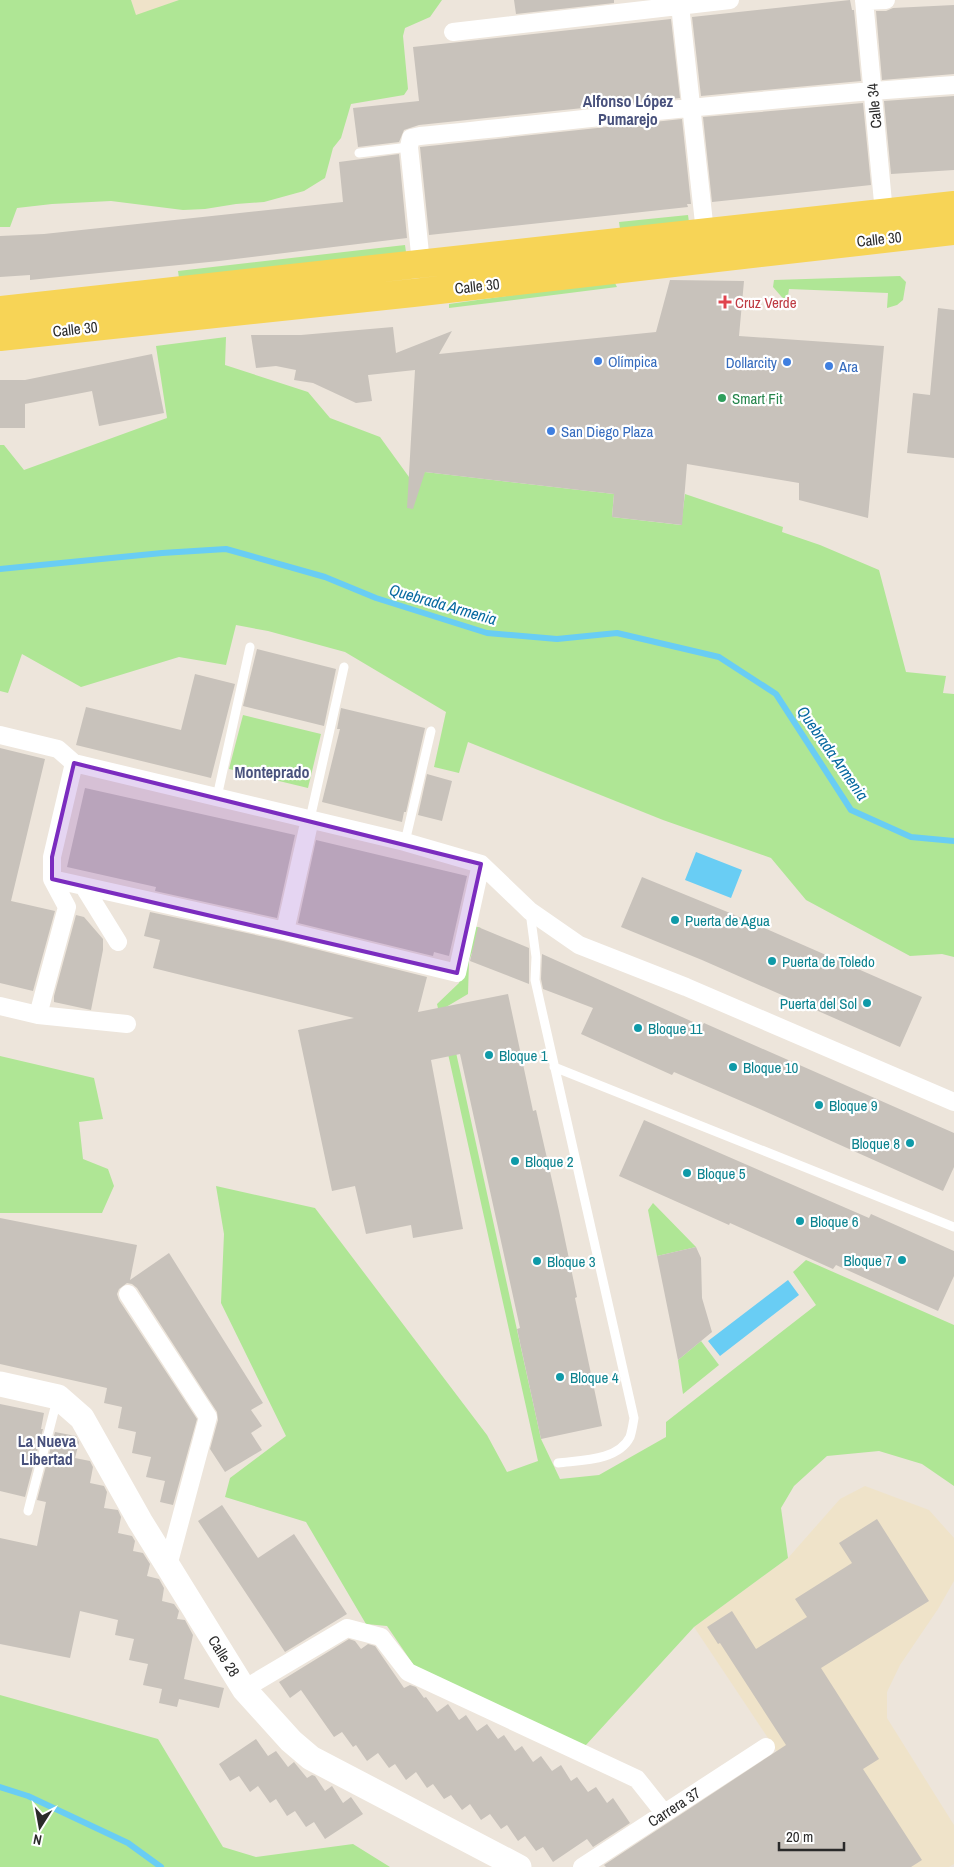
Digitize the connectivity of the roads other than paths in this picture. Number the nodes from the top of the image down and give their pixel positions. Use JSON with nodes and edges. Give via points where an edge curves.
{"nodes":[{"id":1,"x":730,"y":0,"type":"edge"},
{"id":2,"x":886,"y":0,"type":"edge"},
{"id":3,"x":864,"y":1,"type":"edge"},
{"id":4,"x":680,"y":6,"type":"junction"},
{"id":5,"x":453,"y":32,"type":"dead end"},
{"id":6,"x":954,"y":85,"type":"edge"},
{"id":7,"x":873,"y":91,"type":"junction"},
{"id":8,"x":691,"y":108,"type":"junction"},
{"id":9,"x":409,"y":147,"type":"junction"},
{"id":10,"x":360,"y":153,"type":"dead end"},
{"id":11,"x":954,"y":205,"type":"edge"},
{"id":12,"x":884,"y":213,"type":"junction"},
{"id":13,"x":954,"y":231,"type":"edge"},
{"id":14,"x":705,"y":232,"type":"junction"},
{"id":15,"x":421,"y":263,"type":"junction"},
{"id":16,"x":0,"y":310,"type":"edge"},
{"id":17,"x":0,"y":337,"type":"edge"},
{"id":18,"x":250,"y":647,"type":"dead end"},
{"id":19,"x":344,"y":668,"type":"dead end"},
{"id":20,"x":431,"y":731,"type":"dead end"},
{"id":21,"x":0,"y":735,"type":"edge"},
{"id":22,"x":74,"y":763,"type":"junction"},
{"id":23,"x":217,"y":798,"type":"junction"},
{"id":24,"x":310,"y":819,"type":"junction"},
{"id":25,"x":405,"y":842,"type":"junction"},
{"id":26,"x":481,"y":864,"type":"junction"},
{"id":27,"x":52,"y":879,"type":"junction"},
{"id":28,"x":84,"y":887,"type":"junction"},
{"id":29,"x":530,"y":912,"type":"junction"},
{"id":30,"x":285,"y":931,"type":"junction"},
{"id":31,"x":118,"y":942,"type":"dead end"},
{"id":32,"x":0,"y":1006,"type":"edge"},
{"id":33,"x":38,"y":1015,"type":"junction"},
{"id":34,"x":127,"y":1024,"type":"dead end"},
{"id":35,"x":554,"y":1067,"type":"junction"},
{"id":36,"x":954,"y":1102,"type":"edge"},
{"id":37,"x":954,"y":1227,"type":"edge"},
{"id":38,"x":128,"y":1294,"type":"dead end"},
{"id":39,"x":0,"y":1384,"type":"edge"},
{"id":40,"x":58,"y":1397,"type":"junction"},
{"id":41,"x":558,"y":1463,"type":"dead end"},
{"id":42,"x":28,"y":1511,"type":"dead end"},
{"id":43,"x":168,"y":1566,"type":"junction"},
{"id":44,"x":244,"y":1689,"type":"junction"},
{"id":45,"x":766,"y":1746,"type":"dead end"},
{"id":46,"x":664,"y":1814,"type":"junction"},
{"id":47,"x":519,"y":1867,"type":"edge"},
{"id":48,"x":582,"y":1867,"type":"edge"}],
"edges":[{"from":1,"to":4,"type":"street"},
{"from":2,"to":3,"type":"street"},
{"from":3,"to":7,"type":"street","name":"Calle 34"},
{"from":4,"to":5,"type":"street"},
{"from":4,"to":8,"type":"street"},
{"from":6,"to":7,"type":"street"},
{"from":7,"to":8,"type":"street"},
{"from":7,"to":12,"type":"street","name":"Calle 34"},
{"from":8,"to":9,"type":"street","via":[[420,136],[411,138]]},
{"from":8,"to":14,"type":"street"},
{"from":9,"to":10,"type":"lane"},
{"from":9,"to":15,"type":"street"},
{"from":11,"to":12,"type":"main road","name":"Calle 30"},
{"from":12,"to":14,"type":"main road","name":"Calle 30"},
{"from":13,"to":17,"type":"main road","name":"Calle 30"},
{"from":14,"to":15,"type":"main road","name":"Calle 30"},
{"from":15,"to":16,"type":"main road","name":"Calle 30"},
{"from":18,"to":23,"type":"lane"},
{"from":19,"to":24,"type":"lane"},
{"from":20,"to":25,"type":"lane"},
{"from":21,"to":22,"type":"street","via":[[58,749]]},
{"from":22,"to":23,"type":"street"},
{"from":22,"to":27,"type":"street","via":[[52,857]]},
{"from":23,"to":24,"type":"street"},
{"from":24,"to":25,"type":"street"},
{"from":24,"to":30,"type":"street"},
{"from":25,"to":26,"type":"street"},
{"from":26,"to":29,"type":"street"},
{"from":26,"to":30,"type":"street","via":[[457,973]]},
{"from":27,"to":28,"type":"street"},
{"from":27,"to":33,"type":"street","via":[[68,906]]},
{"from":28,"to":30,"type":"street"},
{"from":28,"to":31,"type":"street"},
{"from":29,"to":35,"type":"lane","via":[[536,957],[535,980]]},
{"from":29,"to":36,"type":"street","via":[[579,945]]},
{"from":32,"to":33,"type":"street"},
{"from":33,"to":34,"type":"street"},
{"from":35,"to":37,"type":"lane"},
{"from":35,"to":41,"type":"lane","via":[[634,1418],[630,1437],[618,1450],[606,1456]]},
{"from":38,"to":43,"type":"street","via":[[208,1418]]},
{"from":39,"to":40,"type":"street","name":"Calle 28"},
{"from":40,"to":42,"type":"lane"},
{"from":40,"to":43,"type":"street","name":"Calle 28","via":[[82,1418]]},
{"from":43,"to":44,"type":"street","name":"Calle 28"},
{"from":44,"to":46,"type":"street","via":[[348,1628],[381,1636],[408,1672],[637,1779]]},
{"from":44,"to":47,"type":"street","name":"Calle 28","via":[[291,1741],[311,1758]]},
{"from":45,"to":46,"type":"street","name":"Carrera 37"},
{"from":46,"to":48,"type":"street","name":"Carrera 37"}]}
